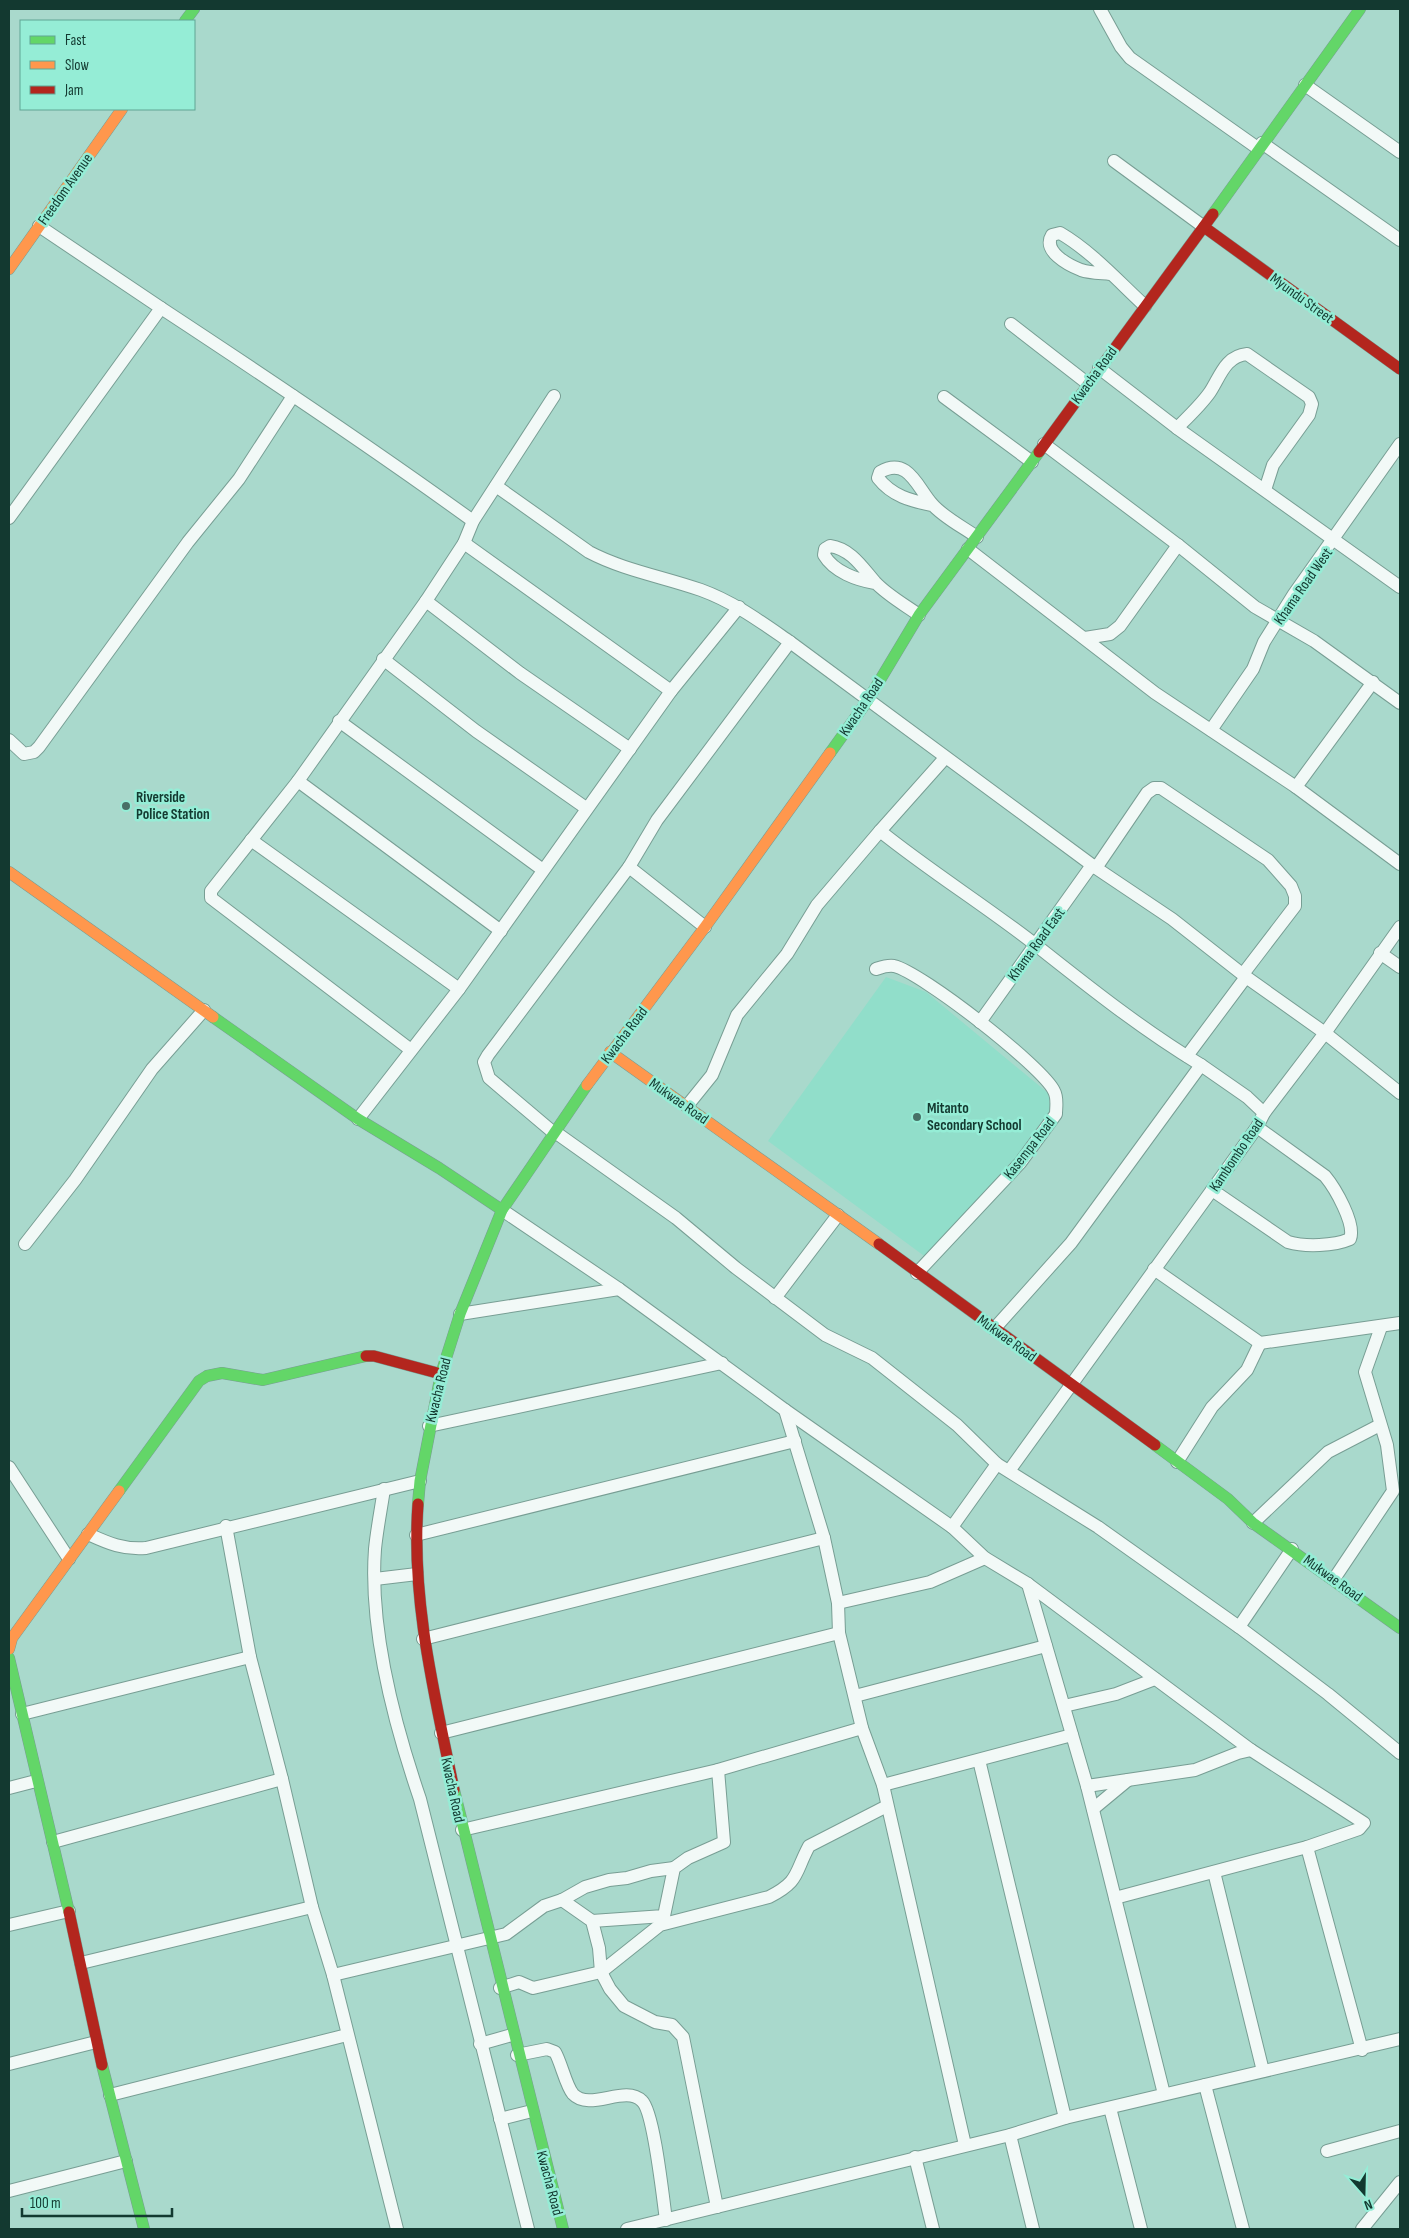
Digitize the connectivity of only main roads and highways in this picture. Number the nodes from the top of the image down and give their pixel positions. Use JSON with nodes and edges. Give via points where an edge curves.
{"nodes":[{"id":1,"x":194,"y":9,"type":"edge"},
{"id":2,"x":1360,"y":9,"type":"edge"},
{"id":3,"x":186,"y":20,"type":"edge"},
{"id":4,"x":121,"y":110,"type":"edge"},
{"id":5,"x":1204,"y":227,"type":"junction"},
{"id":6,"x":9,"y":269,"type":"edge"},
{"id":7,"x":1400,"y":369,"type":"edge"},
{"id":8,"x":9,"y":872,"type":"edge"},
{"id":9,"x":610,"y":1052,"type":"junction"},
{"id":10,"x":502,"y":1210,"type":"junction"},
{"id":11,"x":440,"y":1374,"type":"junction"},
{"id":12,"x":1400,"y":1628,"type":"edge"},
{"id":13,"x":9,"y":1649,"type":"edge"},
{"id":14,"x":9,"y":1658,"type":"edge"},
{"id":15,"x":144,"y":2229,"type":"edge"},
{"id":16,"x":563,"y":2229,"type":"edge"}],
"edges":[{"from":1,"to":3,"type":"main road"},
{"from":2,"to":5,"type":"main road","name":"Kwacha Road"},
{"from":4,"to":6,"type":"main road","name":"Freedom Avenue"},
{"from":5,"to":7,"type":"main road","name":"Myundu Street"},
{"from":5,"to":9,"type":"main road","name":"Kwacha Road","via":[[919,615],[868,700],[705,927]]},
{"from":8,"to":10,"type":"main road","via":[[358,1119]]},
{"from":9,"to":10,"type":"main road","name":"Kwacha Road"},
{"from":9,"to":12,"type":"main road","name":"Mukwae Road","via":[[1072,1384],[1228,1499],[1254,1523]]},
{"from":10,"to":11,"type":"main road","name":"Kwacha Road","via":[[460,1314]]},
{"from":11,"to":13,"type":"main road","via":[[374,1356],[352,1358],[263,1380],[220,1372],[209,1374],[199,1381],[69,1559],[12,1638]]},
{"from":11,"to":16,"type":"main road","name":"Kwacha Road","via":[[420,1481],[416,1535],[422,1639],[462,1830]]},
{"from":14,"to":15,"type":"main road","via":[[36,1781],[70,1911],[96,2042]]}]}
